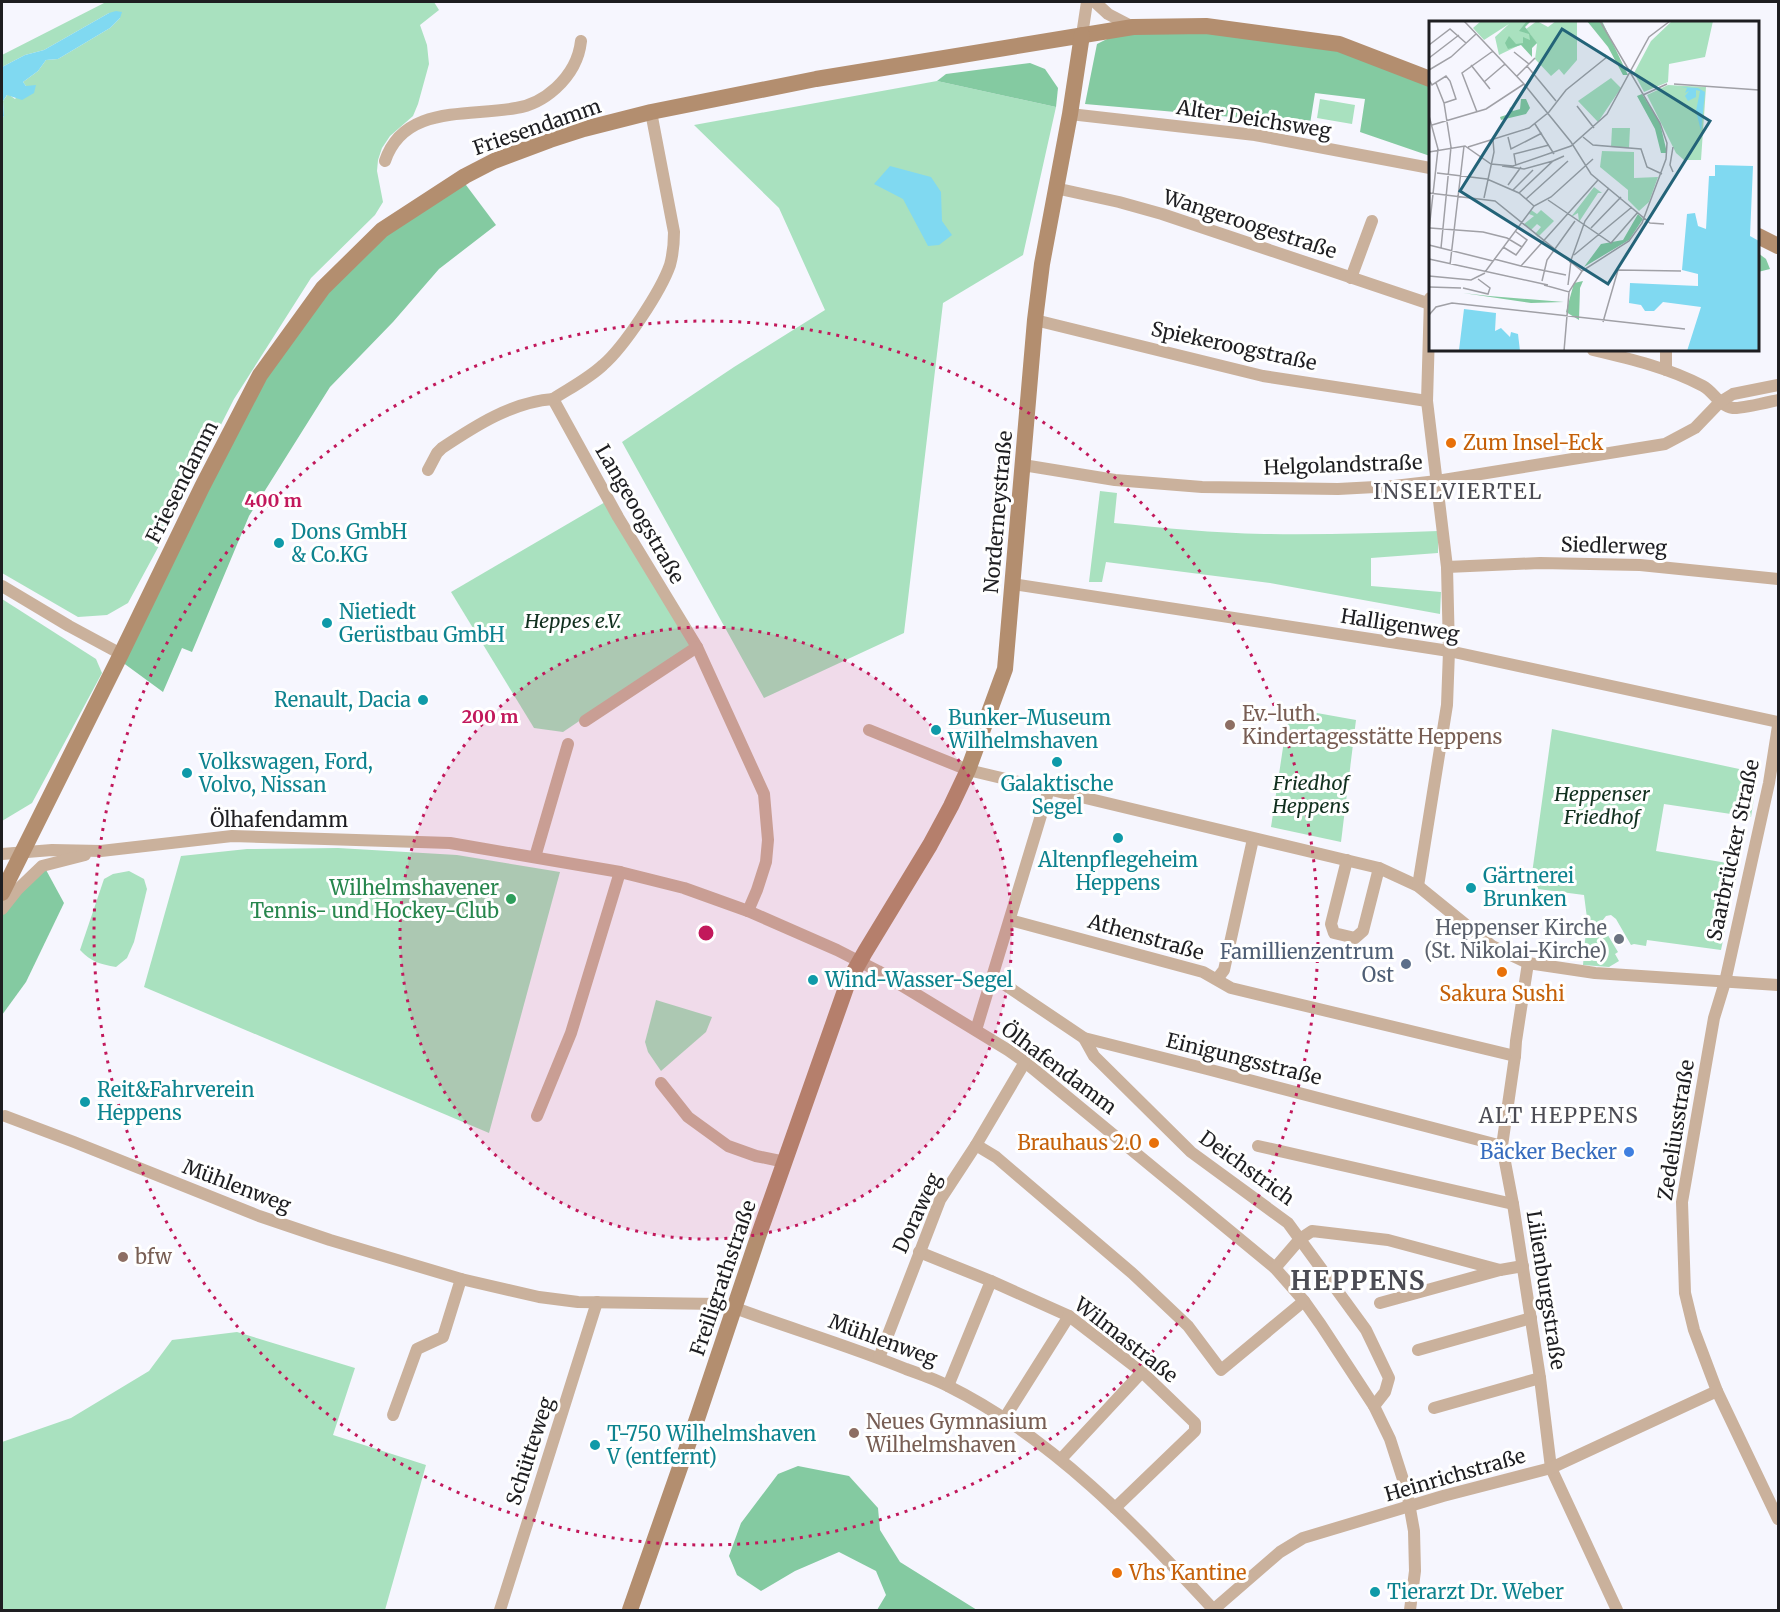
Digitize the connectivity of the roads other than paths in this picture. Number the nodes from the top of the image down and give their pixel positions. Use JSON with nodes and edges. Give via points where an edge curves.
{"nodes":[{"id":1,"x":1087,"y":2,"type":"edge"},
{"id":2,"x":1095,"y":2,"type":"edge"},
{"id":3,"x":1133,"y":27,"type":"junction"},
{"id":4,"x":1082,"y":35,"type":"junction"},
{"id":5,"x":581,"y":41,"type":"dead end"},
{"id":6,"x":1429,"y":78,"type":"edge"},
{"id":7,"x":651,"y":112,"type":"junction"},
{"id":8,"x":1070,"y":114,"type":"junction"},
{"id":9,"x":385,"y":161,"type":"dead end"},
{"id":10,"x":1429,"y":168,"type":"edge"},
{"id":11,"x":1055,"y":188,"type":"junction"},
{"id":12,"x":1372,"y":221,"type":"dead end"},
{"id":13,"x":1759,"y":236,"type":"edge"},
{"id":14,"x":1779,"y":246,"type":"edge"},
{"id":15,"x":1351,"y":278,"type":"junction"},
{"id":16,"x":1429,"y":304,"type":"edge"},
{"id":17,"x":1035,"y":320,"type":"junction"},
{"id":18,"x":1429,"y":336,"type":"edge"},
{"id":19,"x":1597,"y":351,"type":"edge"},
{"id":20,"x":1666,"y":351,"type":"edge"},
{"id":21,"x":1666,"y":370,"type":"junction"},
{"id":22,"x":1779,"y":385,"type":"edge"},
{"id":23,"x":553,"y":399,"type":"junction"},
{"id":24,"x":1779,"y":400,"type":"edge"},
{"id":25,"x":1427,"y":401,"type":"junction"},
{"id":26,"x":1720,"y":402,"type":"junction"},
{"id":27,"x":1023,"y":465,"type":"junction"},
{"id":28,"x":428,"y":470,"type":"dead end"},
{"id":29,"x":1437,"y":481,"type":"junction"},
{"id":30,"x":1447,"y":567,"type":"junction"},
{"id":31,"x":1779,"y":579,"type":"edge"},
{"id":32,"x":1013,"y":584,"type":"junction"},
{"id":33,"x":2,"y":586,"type":"edge"},
{"id":34,"x":697,"y":647,"type":"junction"},
{"id":35,"x":1449,"y":651,"type":"junction"},
{"id":36,"x":121,"y":654,"type":"junction"},
{"id":37,"x":585,"y":721,"type":"dead end"},
{"id":38,"x":1779,"y":724,"type":"edge"},
{"id":39,"x":869,"y":730,"type":"dead end"},
{"id":40,"x":568,"y":744,"type":"dead end"},
{"id":41,"x":968,"y":770,"type":"junction"},
{"id":42,"x":1049,"y":789,"type":"junction"},
{"id":43,"x":1253,"y":839,"type":"junction"},
{"id":44,"x":101,"y":850,"type":"junction"},
{"id":45,"x":22,"y":852,"type":"junction"},
{"id":46,"x":2,"y":854,"type":"edge"},
{"id":47,"x":535,"y":857,"type":"junction"},
{"id":48,"x":1347,"y":860,"type":"junction"},
{"id":49,"x":1379,"y":868,"type":"junction"},
{"id":50,"x":620,"y":872,"type":"junction"},
{"id":51,"x":2,"y":880,"type":"edge"},
{"id":52,"x":1418,"y":886,"type":"junction"},
{"id":53,"x":2,"y":892,"type":"edge"},
{"id":54,"x":2,"y":909,"type":"edge"},
{"id":55,"x":748,"y":911,"type":"junction"},
{"id":56,"x":1010,"y":920,"type":"junction"},
{"id":57,"x":859,"y":961,"type":"junction"},
{"id":58,"x":1528,"y":963,"type":"junction"},
{"id":59,"x":992,"y":976,"type":"junction"},
{"id":60,"x":1216,"y":979,"type":"junction"},
{"id":61,"x":1725,"y":982,"type":"junction"},
{"id":62,"x":1779,"y":985,"type":"edge"},
{"id":63,"x":976,"y":1030,"type":"junction"},
{"id":64,"x":1084,"y":1038,"type":"junction"},
{"id":65,"x":1515,"y":1056,"type":"junction"},
{"id":66,"x":1025,"y":1062,"type":"junction"},
{"id":67,"x":661,"y":1083,"type":"dead end"},
{"id":68,"x":4,"y":1116,"type":"dead end"},
{"id":69,"x":537,"y":1116,"type":"dead end"},
{"id":70,"x":976,"y":1145,"type":"junction"},
{"id":71,"x":1258,"y":1146,"type":"dead end"},
{"id":72,"x":1502,"y":1146,"type":"junction"},
{"id":73,"x":785,"y":1162,"type":"junction"},
{"id":74,"x":1514,"y":1204,"type":"junction"},
{"id":75,"x":1300,"y":1239,"type":"junction"},
{"id":76,"x":919,"y":1252,"type":"junction"},
{"id":77,"x":1523,"y":1266,"type":"junction"},
{"id":78,"x":1275,"y":1269,"type":"junction"},
{"id":79,"x":1500,"y":1270,"type":"junction"},
{"id":80,"x":461,"y":1279,"type":"junction"},
{"id":81,"x":991,"y":1281,"type":"junction"},
{"id":82,"x":1304,"y":1301,"type":"junction"},
{"id":83,"x":597,"y":1302,"type":"junction"},
{"id":84,"x":1380,"y":1303,"type":"dead end"},
{"id":85,"x":735,"y":1308,"type":"junction"},
{"id":86,"x":1069,"y":1316,"type":"junction"},
{"id":87,"x":1531,"y":1318,"type":"junction"},
{"id":88,"x":1418,"y":1350,"type":"dead end"},
{"id":89,"x":879,"y":1358,"type":"junction"},
{"id":90,"x":1142,"y":1372,"type":"junction"},
{"id":91,"x":1540,"y":1378,"type":"junction"},
{"id":92,"x":948,"y":1386,"type":"junction"},
{"id":93,"x":1717,"y":1391,"type":"junction"},
{"id":94,"x":1374,"y":1406,"type":"junction"},
{"id":95,"x":1434,"y":1408,"type":"dead end"},
{"id":96,"x":393,"y":1415,"type":"dead end"},
{"id":97,"x":1004,"y":1419,"type":"junction"},
{"id":98,"x":1061,"y":1460,"type":"junction"},
{"id":99,"x":1551,"y":1468,"type":"junction"},
{"id":100,"x":1410,"y":1507,"type":"junction"},
{"id":101,"x":1114,"y":1508,"type":"junction"},
{"id":102,"x":1779,"y":1519,"type":"edge"},
{"id":103,"x":1214,"y":1610,"type":"edge"},
{"id":104,"x":500,"y":1611,"type":"edge"},
{"id":105,"x":630,"y":1611,"type":"edge"},
{"id":106,"x":1410,"y":1611,"type":"edge"},
{"id":107,"x":1617,"y":1611,"type":"edge"}],
"edges":[{"from":1,"to":4,"type":"street"},
{"from":2,"to":3,"type":"street"},
{"from":3,"to":4,"type":"main road","name":"Friesendamm"},
{"from":3,"to":6,"type":"main road","name":"Friesendamm","via":[[1206,26],[1339,44]]},
{"from":4,"to":7,"type":"main road","name":"Friesendamm","via":[[816,79]]},
{"from":4,"to":8,"type":"main road","name":"Norderneystraße"},
{"from":5,"to":9,"type":"street","via":[[573,68],[564,81],[542,98],[517,108],[443,115],[423,121],[395,141]]},
{"from":7,"to":23,"type":"street","via":[[674,232],[669,267],[617,351],[591,375]]},
{"from":7,"to":36,"type":"main road","name":"Friesendamm","via":[[550,140],[472,172],[382,230],[323,288],[260,375]]},
{"from":8,"to":10,"type":"street","name":"Alter Deichsweg","via":[[1255,135]]},
{"from":8,"to":11,"type":"main road","name":"Norderneystraße"},
{"from":11,"to":15,"type":"street","name":"Wangeroogestraße","via":[[1162,214]]},
{"from":11,"to":17,"type":"main road","name":"Norderneystraße"},
{"from":12,"to":15,"type":"street"},
{"from":13,"to":14,"type":"main road"},
{"from":15,"to":16,"type":"street","name":"Wangeroogestraße"},
{"from":17,"to":25,"type":"street","name":"Spiekeroogstraße","via":[[1263,376]]},
{"from":17,"to":27,"type":"main road","name":"Norderneystraße"},
{"from":18,"to":25,"type":"street"},
{"from":19,"to":21,"type":"street"},
{"from":20,"to":21,"type":"street"},
{"from":21,"to":26,"type":"street","via":[[1707,388]]},
{"from":22,"to":26,"type":"street","name":"Helgolandstraße","via":[[1733,394]]},
{"from":23,"to":28,"type":"street","via":[[536,400],[482,422],[442,448]]},
{"from":23,"to":34,"type":"street","name":"Langeoogstraße","via":[[618,517]]},
{"from":24,"to":26,"type":"street","via":[[1732,408]]},
{"from":25,"to":29,"type":"street"},
{"from":26,"to":29,"type":"street","name":"Helgolandstraße","via":[[1695,428],[1665,444]]},
{"from":27,"to":29,"type":"street","name":"Helgolandstraße","via":[[1115,480],[1202,487],[1338,489]]},
{"from":27,"to":32,"type":"main road","name":"Norderneystraße"},
{"from":29,"to":30,"type":"street"},
{"from":30,"to":31,"type":"street","name":"Siedlerweg","via":[[1540,563],[1640,565]]},
{"from":30,"to":35,"type":"street"},
{"from":32,"to":35,"type":"street","name":"Halligenweg"},
{"from":32,"to":41,"type":"main road","name":"Norderneystraße","via":[[1005,669]]},
{"from":33,"to":36,"type":"street"},
{"from":34,"to":37,"type":"street"},
{"from":34,"to":55,"type":"street","name":"Langeoogstraße","via":[[764,794],[766,862]]},
{"from":35,"to":38,"type":"street","name":"Halligenweg"},
{"from":35,"to":52,"type":"street","via":[[1447,705]]},
{"from":36,"to":45,"type":"main road","name":"Friesendamm"},
{"from":38,"to":61,"type":"street","name":"Saarbrücker Straße"},
{"from":39,"to":41,"type":"street"},
{"from":40,"to":47,"type":"street"},
{"from":41,"to":42,"type":"street"},
{"from":41,"to":57,"type":"main road","name":"Norderneystraße","via":[[930,844]]},
{"from":42,"to":43,"type":"street"},
{"from":42,"to":56,"type":"street"},
{"from":43,"to":48,"type":"street"},
{"from":43,"to":60,"type":"street","via":[[1224,970]]},
{"from":44,"to":45,"type":"street","name":"Ölhafendamm"},
{"from":44,"to":47,"type":"street","name":"Ölhafendamm","via":[[232,836],[450,843]]},
{"from":44,"to":54,"type":"street","via":[[42,866]]},
{"from":45,"to":46,"type":"street","name":"Ölhafendamm"},
{"from":45,"to":51,"type":"main road","name":"Friesendamm"},
{"from":45,"to":53,"type":"main road","name":"Friesendamm"},
{"from":47,"to":50,"type":"street","name":"Ölhafendamm"},
{"from":48,"to":49,"type":"street"},
{"from":48,"to":49,"type":"street","via":[[1331,924],[1334,933],[1355,938],[1363,930]]},
{"from":49,"to":52,"type":"street"},
{"from":50,"to":55,"type":"street","name":"Ölhafendamm","via":[[684,888]]},
{"from":50,"to":69,"type":"street","via":[[571,1033]]},
{"from":52,"to":58,"type":"street","via":[[1492,946]]},
{"from":55,"to":57,"type":"street","name":"Ölhafendamm"},
{"from":56,"to":59,"type":"street"},
{"from":56,"to":60,"type":"street","name":"Athenstraße","via":[[1203,972]]},
{"from":57,"to":63,"type":"street","name":"Ölhafendamm"},
{"from":57,"to":73,"type":"main road","name":"Freiligrathstraße","via":[[848,982]]},
{"from":58,"to":61,"type":"street","via":[[1595,973]]},
{"from":58,"to":65,"type":"street","name":"Lilienburgstraße"},
{"from":59,"to":63,"type":"street"},
{"from":59,"to":64,"type":"street","name":"Einigungsstraße"},
{"from":60,"to":65,"type":"street","name":"Athenstraße","via":[[1231,988]]},
{"from":61,"to":62,"type":"street"},
{"from":61,"to":93,"type":"street","name":"Zedeliusstraße","via":[[1714,1018],[1682,1202],[1685,1293]]},
{"from":63,"to":66,"type":"street","name":"Ölhafendamm"},
{"from":64,"to":72,"type":"street","name":"Einigungsstraße"},
{"from":64,"to":75,"type":"street","name":"Deichstrich","via":[[1094,1056],[1191,1152],[1288,1222]]},
{"from":65,"to":72,"type":"street","name":"Lilienburgstraße"},
{"from":66,"to":70,"type":"street","name":"Doraweg"},
{"from":66,"to":78,"type":"street","name":"Ölhafendamm"},
{"from":67,"to":73,"type":"street","via":[[688,1118],[728,1146]]},
{"from":68,"to":80,"type":"street","name":"Mühlenweg","via":[[259,1216]]},
{"from":70,"to":76,"type":"street","name":"Doraweg","via":[[940,1200]]},
{"from":70,"to":82,"type":"street","via":[[996,1157],[1132,1273],[1188,1326],[1221,1370]]},
{"from":71,"to":74,"type":"street"},
{"from":72,"to":74,"type":"street","name":"Lilienburgstraße"},
{"from":73,"to":85,"type":"main road","name":"Freiligrathstraße"},
{"from":74,"to":77,"type":"street","name":"Lilienburgstraße"},
{"from":75,"to":78,"type":"street"},
{"from":75,"to":79,"type":"street","via":[[1312,1231],[1388,1240]]},
{"from":75,"to":94,"type":"street","name":"Deichstrich","via":[[1366,1330],[1389,1378],[1385,1392]]},
{"from":76,"to":81,"type":"street","name":"Wilmastraße"},
{"from":76,"to":89,"type":"street","name":"Doraweg"},
{"from":77,"to":79,"type":"street"},
{"from":77,"to":87,"type":"street","name":"Lilienburgstraße"},
{"from":78,"to":82,"type":"street","name":"Ölhafendamm"},
{"from":79,"to":84,"type":"street"},
{"from":80,"to":83,"type":"street","name":"Mühlenweg","via":[[539,1297]]},
{"from":80,"to":96,"type":"street","via":[[442,1337],[417,1349]]},
{"from":81,"to":86,"type":"street","name":"Wilmastraße"},
{"from":81,"to":92,"type":"street"},
{"from":82,"to":94,"type":"street","name":"Ölhafendamm"},
{"from":83,"to":85,"type":"street","name":"Mühlenweg","via":[[720,1304]]},
{"from":83,"to":104,"type":"street","name":"Schütteweg"},
{"from":85,"to":89,"type":"street","name":"Mühlenweg"},
{"from":85,"to":105,"type":"main road","name":"Freiligrathstraße"},
{"from":86,"to":90,"type":"street","name":"Wilmastraße"},
{"from":86,"to":97,"type":"street"},
{"from":87,"to":88,"type":"street"},
{"from":87,"to":91,"type":"street","name":"Lilienburgstraße"},
{"from":89,"to":92,"type":"street","name":"Mühlenweg"},
{"from":90,"to":98,"type":"street"},
{"from":90,"to":101,"type":"street","name":"Wilmastraße","via":[[1195,1423],[1195,1431]]},
{"from":91,"to":95,"type":"street"},
{"from":91,"to":99,"type":"street","name":"Lilienburgstraße"},
{"from":92,"to":97,"type":"street","name":"Mühlenweg"},
{"from":93,"to":99,"type":"street","name":"Heinrichstraße"},
{"from":93,"to":102,"type":"street","name":"Zedeliusstraße"},
{"from":94,"to":100,"type":"street","name":"Ölhafendamm","via":[[1389,1439]]},
{"from":97,"to":98,"type":"street","name":"Mühlenweg"},
{"from":98,"to":101,"type":"street","name":"Mühlenweg"},
{"from":99,"to":100,"type":"street","name":"Heinrichstraße"},
{"from":99,"to":107,"type":"street","name":"Lilienburgstraße"},
{"from":100,"to":103,"type":"street","name":"Heinrichstraße","via":[[1303,1538],[1280,1552]]},
{"from":100,"to":106,"type":"street","name":"Ölhafendamm","via":[[1415,1571]]},
{"from":101,"to":103,"type":"street","name":"Mühlenweg"}]}
